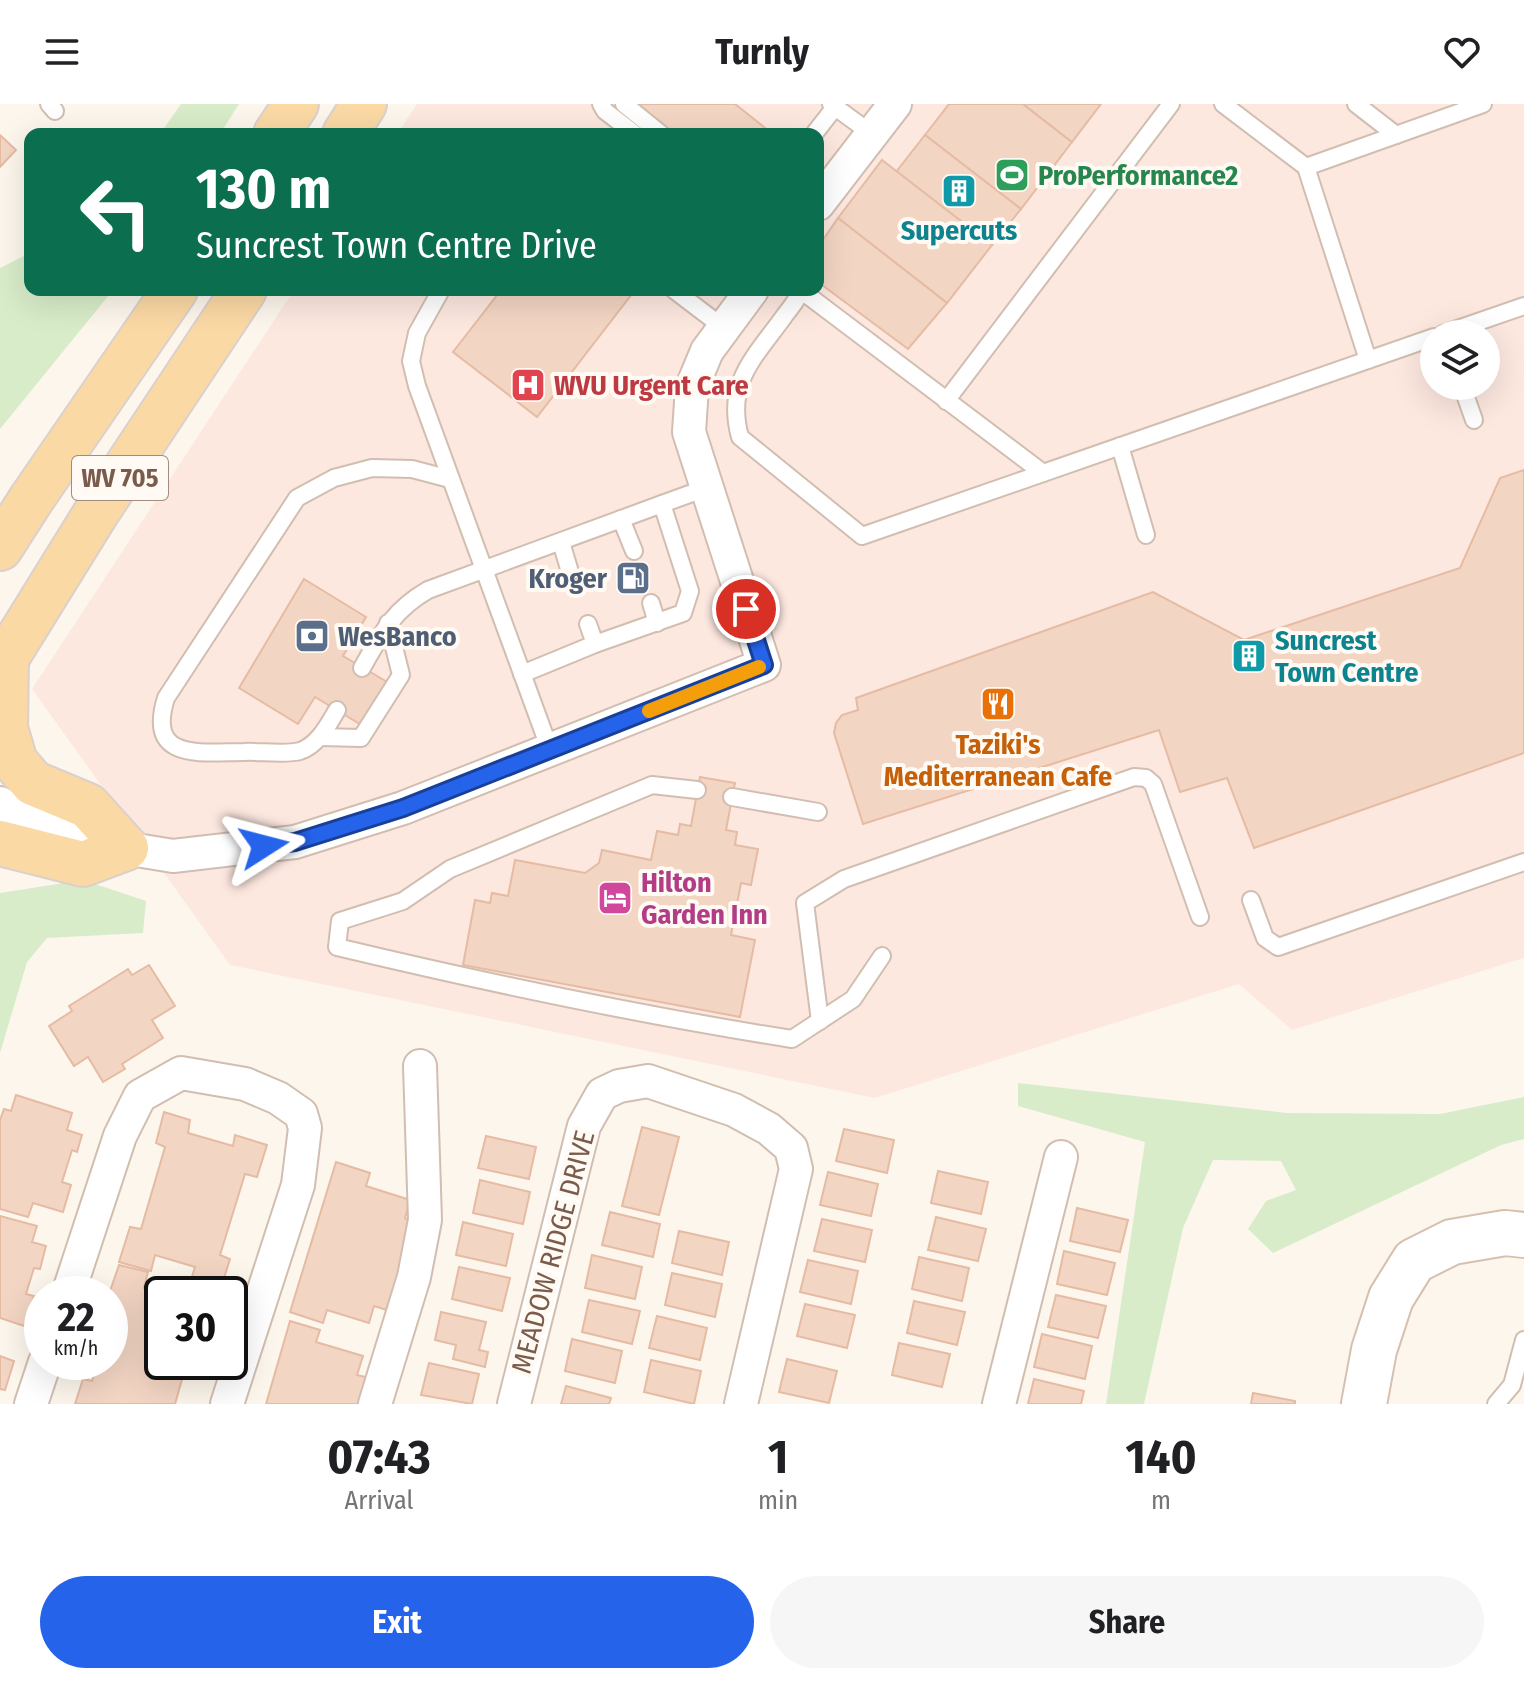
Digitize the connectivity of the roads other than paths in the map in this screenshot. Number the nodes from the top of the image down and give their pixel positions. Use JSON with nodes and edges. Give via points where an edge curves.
{"nodes":[{"id":1,"x":296,"y":104,"type":"edge"},
{"id":2,"x":364,"y":104,"type":"edge"},
{"id":3,"x":601,"y":104,"type":"edge"},
{"id":4,"x":624,"y":104,"type":"edge"},
{"id":5,"x":895,"y":104,"type":"edge"},
{"id":6,"x":1171,"y":104,"type":"edge"},
{"id":7,"x":1223,"y":104,"type":"edge"},
{"id":8,"x":1356,"y":104,"type":"edge"},
{"id":9,"x":1483,"y":104,"type":"edge"},
{"id":10,"x":833,"y":106,"type":"edge"},
{"id":11,"x":1447,"y":110,"type":"edge"},
{"id":12,"x":280,"y":128,"type":"edge"},
{"id":13,"x":349,"y":128,"type":"edge"},
{"id":14,"x":627,"y":128,"type":"edge"},
{"id":15,"x":654,"y":128,"type":"edge"},
{"id":16,"x":818,"y":128,"type":"edge"},
{"id":17,"x":872,"y":134,"type":"junction"},
{"id":18,"x":1396,"y":135,"type":"junction"},
{"id":19,"x":1306,"y":167,"type":"junction"},
{"id":20,"x":824,"y":196,"type":"edge"},
{"id":21,"x":171,"y":296,"type":"edge"},
{"id":22,"x":240,"y":296,"type":"edge"},
{"id":23,"x":438,"y":296,"type":"edge"},
{"id":24,"x":682,"y":296,"type":"edge"},
{"id":25,"x":748,"y":296,"type":"edge"},
{"id":26,"x":798,"y":296,"type":"edge"},
{"id":27,"x":809,"y":296,"type":"edge"},
{"id":28,"x":1524,"y":306,"type":"edge"},
{"id":29,"x":1484,"y":320,"type":"edge"},
{"id":30,"x":724,"y":328,"type":"junction"},
{"id":31,"x":1420,"y":342,"type":"edge"},
{"id":32,"x":1368,"y":360,"type":"junction"},
{"id":33,"x":1467,"y":400,"type":"edge"},
{"id":34,"x":946,"y":401,"type":"junction"},
{"id":35,"x":1474,"y":420,"type":"dead end"},
{"id":36,"x":1120,"y":446,"type":"junction"},
{"id":37,"x":1043,"y":473,"type":"junction"},
{"id":38,"x":450,"y":479,"type":"junction"},
{"id":39,"x":706,"y":488,"type":"junction"},
{"id":40,"x":32,"y":498,"type":"junction"},
{"id":41,"x":662,"y":504,"type":"junction"},
{"id":42,"x":621,"y":519,"type":"junction"},
{"id":43,"x":1146,"y":535,"type":"dead end"},
{"id":44,"x":0,"y":539,"type":"edge"},
{"id":45,"x":561,"y":542,"type":"junction"},
{"id":46,"x":0,"y":548,"type":"edge"},
{"id":47,"x":634,"y":551,"type":"dead end"},
{"id":48,"x":483,"y":570,"type":"junction"},
{"id":49,"x":570,"y":572,"type":"dead end"},
{"id":50,"x":651,"y":603,"type":"dead end"},
{"id":51,"x":388,"y":623,"type":"junction"},
{"id":52,"x":657,"y":623,"type":"junction"},
{"id":53,"x":588,"y":624,"type":"dead end"},
{"id":54,"x":595,"y":644,"type":"junction"},
{"id":55,"x":3,"y":663,"type":"edge"},
{"id":56,"x":362,"y":668,"type":"dead end"},
{"id":57,"x":522,"y":674,"type":"junction"},
{"id":58,"x":337,"y":710,"type":"dead end"},
{"id":59,"x":320,"y":737,"type":"junction"},
{"id":60,"x":550,"y":750,"type":"junction"},
{"id":61,"x":697,"y":790,"type":"dead end"},
{"id":62,"x":732,"y":797,"type":"dead end"},
{"id":63,"x":0,"y":803,"type":"edge"},
{"id":64,"x":818,"y":812,"type":"dead end"},
{"id":65,"x":0,"y":843,"type":"edge"},
{"id":66,"x":126,"y":848,"type":"junction"},
{"id":67,"x":1524,"y":862,"type":"edge"},
{"id":68,"x":1251,"y":900,"type":"dead end"},
{"id":69,"x":1200,"y":917,"type":"dead end"},
{"id":70,"x":882,"y":956,"type":"dead end"},
{"id":71,"x":820,"y":1021,"type":"junction"},
{"id":72,"x":420,"y":1066,"type":"dead end"},
{"id":73,"x":1061,"y":1157,"type":"dead end"},
{"id":74,"x":1524,"y":1235,"type":"edge"},
{"id":75,"x":74,"y":1276,"type":"edge"},
{"id":76,"x":1524,"y":1340,"type":"edge"},
{"id":77,"x":39,"y":1380,"type":"edge"},
{"id":78,"x":31,"y":1404,"type":"edge"},
{"id":79,"x":227,"y":1404,"type":"edge"},
{"id":80,"x":375,"y":1404,"type":"edge"},
{"id":81,"x":514,"y":1404,"type":"edge"},
{"id":82,"x":741,"y":1404,"type":"edge"},
{"id":83,"x":999,"y":1404,"type":"edge"},
{"id":84,"x":1364,"y":1404,"type":"edge"},
{"id":85,"x":1496,"y":1404,"type":"edge"}],
"edges":[{"from":1,"to":12,"type":"main road"},
{"from":2,"to":13,"type":"main road"},
{"from":3,"to":14,"type":"lane"},
{"from":4,"to":15,"type":"lane"},
{"from":5,"to":17,"type":"street"},
{"from":6,"to":34,"type":"lane"},
{"from":7,"to":19,"type":"lane"},
{"from":8,"to":18,"type":"lane"},
{"from":9,"to":11,"type":"lane"},
{"from":10,"to":16,"type":"lane"},
{"from":10,"to":17,"type":"lane"},
{"from":11,"to":18,"type":"lane"},
{"from":17,"to":20,"type":"street"},
{"from":18,"to":19,"type":"lane"},
{"from":19,"to":32,"type":"lane"},
{"from":21,"to":40,"type":"main road","number":"WV 705"},
{"from":22,"to":55,"type":"main road","number":"WV 705"},
{"from":23,"to":38,"type":"lane","via":[[417,333],[411,361]]},
{"from":24,"to":30,"type":"lane"},
{"from":25,"to":30,"type":"street"},
{"from":26,"to":37,"type":"lane","via":[[746,369],[734,415],[740,437],[862,536]]},
{"from":27,"to":34,"type":"lane"},
{"from":28,"to":29,"type":"lane"},
{"from":30,"to":39,"type":"street","via":[[692,387],[689,432]]},
{"from":31,"to":32,"type":"lane"},
{"from":32,"to":36,"type":"lane"},
{"from":33,"to":35,"type":"lane"},
{"from":34,"to":37,"type":"lane"},
{"from":36,"to":37,"type":"lane"},
{"from":36,"to":43,"type":"lane"},
{"from":38,"to":48,"type":"lane"},
{"from":38,"to":59,"type":"lane","via":[[412,469],[372,468],[334,478],[297,498],[166,698],[161,727],[168,742],[185,752],[300,751]]},
{"from":39,"to":41,"type":"lane"},
{"from":39,"to":60,"type":"street","via":[[764,665]]},
{"from":40,"to":44,"type":"main road"},
{"from":40,"to":46,"type":"main road","number":"WV 705"},
{"from":41,"to":42,"type":"lane"},
{"from":41,"to":52,"type":"lane","via":[[690,591],[683,613]]},
{"from":42,"to":45,"type":"lane"},
{"from":42,"to":47,"type":"lane"},
{"from":45,"to":48,"type":"lane"},
{"from":45,"to":49,"type":"lane"},
{"from":48,"to":51,"type":"lane","via":[[428,590],[407,602]]},
{"from":48,"to":57,"type":"lane"},
{"from":50,"to":52,"type":"lane"},
{"from":51,"to":56,"type":"lane"},
{"from":51,"to":59,"type":"lane","via":[[401,675],[361,738]]},
{"from":52,"to":54,"type":"lane"},
{"from":53,"to":54,"type":"lane"},
{"from":54,"to":57,"type":"lane"},
{"from":55,"to":66,"type":"main road","via":[[5,728],[15,762],[33,783],[88,806]]},
{"from":57,"to":60,"type":"lane"},
{"from":58,"to":59,"type":"lane"},
{"from":60,"to":66,"type":"street","via":[[403,808],[295,842],[173,856]]},
{"from":61,"to":71,"type":"lane","via":[[652,785],[450,869],[403,901],[340,921],[337,947],[641,1014],[792,1039]]},
{"from":62,"to":64,"type":"lane"},
{"from":63,"to":66,"type":"street","via":[[41,827]]},
{"from":65,"to":66,"type":"main road","via":[[83,864]]},
{"from":67,"to":68,"type":"lane","via":[[1278,947],[1265,938]]},
{"from":69,"to":71,"type":"lane","via":[[1153,784],[1134,777],[844,879],[805,903]]},
{"from":70,"to":71,"type":"lane","via":[[853,999]]},
{"from":72,"to":80,"type":"street","via":[[425,1220],[414,1277]]},
{"from":73,"to":83,"type":"street"},
{"from":74,"to":84,"type":"street","via":[[1452,1242],[1414,1261],[1391,1298]]},
{"from":75,"to":79,"type":"street","via":[[120,1136],[140,1096],[181,1073],[245,1084],[301,1114],[305,1128],[298,1185]]},
{"from":76,"to":85,"type":"lane","via":[[1512,1385]]},
{"from":77,"to":78,"type":"street"},
{"from":81,"to":82,"type":"street","name":"MEADOW RIDGE DRIVE","via":[[584,1126],[602,1094],[648,1081],[734,1110],[791,1148],[796,1169]]}]}
